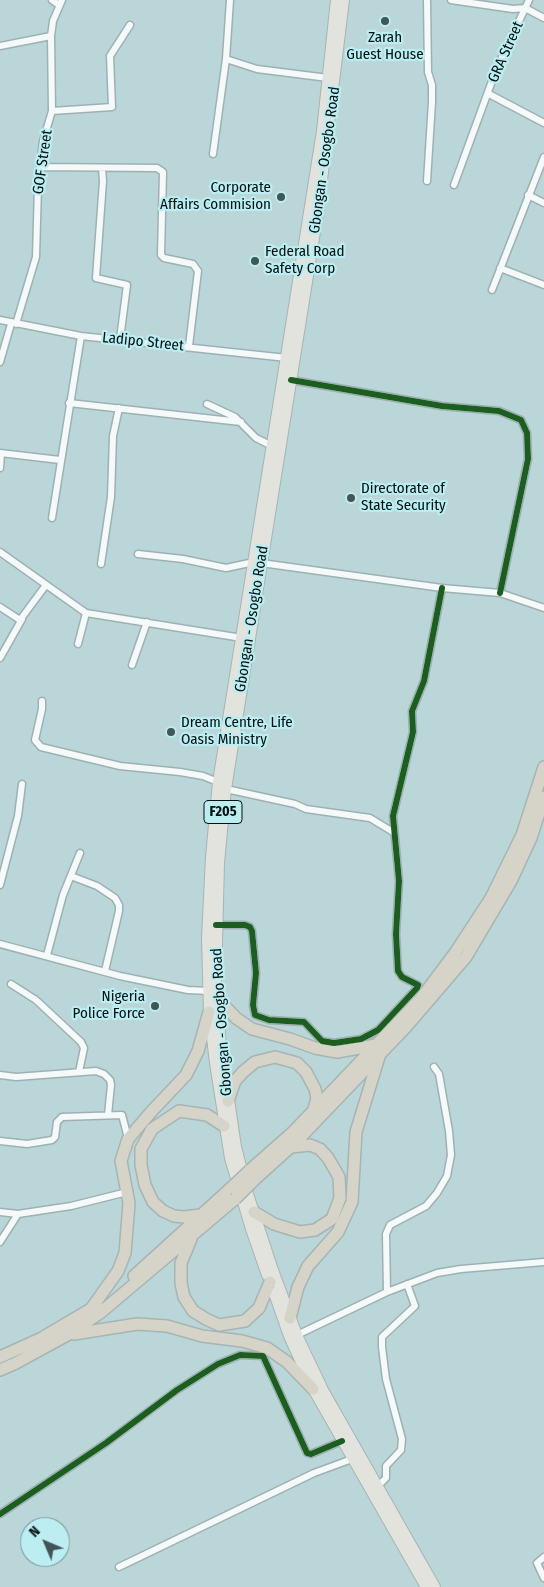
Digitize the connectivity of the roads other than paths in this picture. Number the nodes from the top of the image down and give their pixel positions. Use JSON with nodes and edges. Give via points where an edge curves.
{"nodes":[{"id":1,"x":52,"y":0,"type":"edge"},
{"id":2,"x":230,"y":0,"type":"edge"},
{"id":3,"x":336,"y":0,"type":"edge"},
{"id":4,"x":344,"y":0,"type":"edge"},
{"id":5,"x":427,"y":0,"type":"edge"},
{"id":6,"x":451,"y":0,"type":"edge"},
{"id":7,"x":529,"y":0,"type":"edge"},
{"id":8,"x":60,"y":2,"type":"edge"},
{"id":9,"x":525,"y":8,"type":"junction"},
{"id":10,"x":544,"y":18,"type":"edge"},
{"id":11,"x":130,"y":25,"type":"dead end"},
{"id":12,"x":51,"y":36,"type":"junction"},
{"id":13,"x":0,"y":46,"type":"edge"},
{"id":14,"x":226,"y":59,"type":"junction"},
{"id":15,"x":328,"y":78,"type":"junction"},
{"id":16,"x":489,"y":94,"type":"junction"},
{"id":17,"x":52,"y":111,"type":"junction"},
{"id":18,"x":544,"y":123,"type":"edge"},
{"id":19,"x":213,"y":154,"type":"dead end"},
{"id":20,"x":544,"y":157,"type":"edge"},
{"id":21,"x":40,"y":166,"type":"junction"},
{"id":22,"x":102,"y":168,"type":"junction"},
{"id":23,"x":427,"y":181,"type":"dead end"},
{"id":24,"x":454,"y":185,"type":"dead end"},
{"id":25,"x":528,"y":195,"type":"junction"},
{"id":26,"x":544,"y":203,"type":"edge"},
{"id":27,"x":500,"y":268,"type":"junction"},
{"id":28,"x":544,"y":285,"type":"edge"},
{"id":29,"x":492,"y":290,"type":"dead end"},
{"id":30,"x":0,"y":320,"type":"edge"},
{"id":31,"x":14,"y":324,"type":"junction"},
{"id":32,"x":81,"y":336,"type":"junction"},
{"id":33,"x":120,"y":339,"type":"junction"},
{"id":34,"x":189,"y":346,"type":"junction"},
{"id":35,"x":287,"y":358,"type":"junction"},
{"id":36,"x":0,"y":360,"type":"edge"},
{"id":37,"x":291,"y":380,"type":"junction"},
{"id":38,"x":69,"y":402,"type":"junction"},
{"id":39,"x":207,"y":404,"type":"dead end"},
{"id":40,"x":120,"y":408,"type":"junction"},
{"id":41,"x":241,"y":422,"type":"junction"},
{"id":42,"x":272,"y":446,"type":"junction"},
{"id":43,"x":0,"y":453,"type":"edge"},
{"id":44,"x":60,"y":460,"type":"junction"},
{"id":45,"x":0,"y":468,"type":"edge"},
{"id":46,"x":52,"y":518,"type":"dead end"},
{"id":47,"x":0,"y":552,"type":"edge"},
{"id":48,"x":138,"y":554,"type":"dead end"},
{"id":49,"x":258,"y":562,"type":"junction"},
{"id":50,"x":101,"y":564,"type":"dead end"},
{"id":51,"x":46,"y":585,"type":"junction"},
{"id":52,"x":442,"y":588,"type":"junction"},
{"id":53,"x":500,"y":593,"type":"junction"},
{"id":54,"x":0,"y":607,"type":"edge"},
{"id":55,"x":544,"y":608,"type":"edge"},
{"id":56,"x":86,"y":613,"type":"junction"},
{"id":57,"x":22,"y":619,"type":"junction"},
{"id":58,"x":147,"y":622,"type":"junction"},
{"id":59,"x":242,"y":638,"type":"junction"},
{"id":60,"x":78,"y":644,"type":"dead end"},
{"id":61,"x":0,"y":658,"type":"edge"},
{"id":62,"x":132,"y":665,"type":"dead end"},
{"id":63,"x":42,"y":701,"type":"dead end"},
{"id":64,"x":544,"y":767,"type":"edge"},
{"id":65,"x":22,"y":784,"type":"dead end"},
{"id":66,"x":222,"y":785,"type":"junction"},
{"id":67,"x":544,"y":797,"type":"edge"},
{"id":68,"x":393,"y":816,"type":"junction"},
{"id":69,"x":380,"y":823,"type":"junction"},
{"id":70,"x":393,"y":832,"type":"junction"},
{"id":71,"x":80,"y":853,"type":"dead end"},
{"id":72,"x":71,"y":876,"type":"junction"},
{"id":73,"x":0,"y":885,"type":"edge"},
{"id":74,"x":216,"y":925,"type":"junction"},
{"id":75,"x":0,"y":944,"type":"edge"},
{"id":76,"x":47,"y":955,"type":"junction"},
{"id":77,"x":105,"y":971,"type":"junction"},
{"id":78,"x":11,"y":984,"type":"dead end"},
{"id":79,"x":208,"y":991,"type":"junction"},
{"id":80,"x":218,"y":999,"type":"junction"},
{"id":81,"x":209,"y":1012,"type":"junction"},
{"id":82,"x":378,"y":1050,"type":"junction"},
{"id":83,"x":434,"y":1067,"type":"dead end"},
{"id":84,"x":79,"y":1072,"type":"junction"},
{"id":85,"x":0,"y":1075,"type":"edge"},
{"id":86,"x":228,"y":1101,"type":"junction"},
{"id":87,"x":314,"y":1109,"type":"junction"},
{"id":88,"x":108,"y":1115,"type":"junction"},
{"id":89,"x":224,"y":1126,"type":"junction"},
{"id":90,"x":128,"y":1139,"type":"junction"},
{"id":91,"x":0,"y":1141,"type":"edge"},
{"id":92,"x":291,"y":1147,"type":"junction"},
{"id":93,"x":253,"y":1175,"type":"junction"},
{"id":94,"x":127,"y":1192,"type":"junction"},
{"id":95,"x":233,"y":1193,"type":"junction"},
{"id":96,"x":0,"y":1212,"type":"edge"},
{"id":97,"x":254,"y":1212,"type":"junction"},
{"id":98,"x":18,"y":1214,"type":"junction"},
{"id":99,"x":201,"y":1214,"type":"junction"},
{"id":100,"x":192,"y":1235,"type":"junction"},
{"id":101,"x":0,"y":1242,"type":"edge"},
{"id":102,"x":544,"y":1262,"type":"edge"},
{"id":103,"x":270,"y":1282,"type":"junction"},
{"id":104,"x":407,"y":1284,"type":"junction"},
{"id":105,"x":387,"y":1292,"type":"junction"},
{"id":106,"x":91,"y":1308,"type":"junction"},
{"id":107,"x":290,"y":1318,"type":"junction"},
{"id":108,"x":70,"y":1334,"type":"junction"},
{"id":109,"x":297,"y":1335,"type":"junction"},
{"id":110,"x":0,"y":1357,"type":"edge"},
{"id":111,"x":0,"y":1370,"type":"edge"},
{"id":112,"x":313,"y":1389,"type":"junction"},
{"id":113,"x":342,"y":1442,"type":"junction"},
{"id":114,"x":352,"y":1459,"type":"junction"},
{"id":115,"x":378,"y":1486,"type":"junction"},
{"id":116,"x":0,"y":1514,"type":"edge"},
{"id":117,"x":544,"y":1557,"type":"edge"},
{"id":118,"x":119,"y":1567,"type":"dead end"},
{"id":119,"x":544,"y":1578,"type":"edge"},
{"id":120,"x":426,"y":1587,"type":"edge"},
{"id":121,"x":435,"y":1587,"type":"edge"}],
"edges":[{"from":1,"to":8,"type":"street"},
{"from":2,"to":14,"type":"street"},
{"from":3,"to":15,"type":"main road","name":"Gbongan - Osogbo Road","number":"F205"},
{"from":4,"to":37,"type":"main road","name":"Gbongan - Osogbo Road","number":"F205","via":[[318,213]]},
{"from":5,"to":23,"type":"street","via":[[428,72],[432,85]]},
{"from":6,"to":9,"type":"street","via":[[513,10]]},
{"from":7,"to":9,"type":"street","name":"GRA Street"},
{"from":8,"to":12,"type":"street","name":"GOF Street"},
{"from":9,"to":10,"type":"street"},
{"from":9,"to":16,"type":"street","name":"GRA Street","via":[[496,70]]},
{"from":11,"to":17,"type":"street","via":[[110,56],[112,106]]},
{"from":12,"to":13,"type":"street"},
{"from":12,"to":17,"type":"street","name":"GOF Street"},
{"from":14,"to":15,"type":"street","via":[[258,69]]},
{"from":14,"to":19,"type":"street"},
{"from":15,"to":35,"type":"main road","name":"Gbongan - Osogbo Road","number":"F205"},
{"from":16,"to":18,"type":"street","name":"GRA Street"},
{"from":16,"to":24,"type":"street"},
{"from":17,"to":21,"type":"street","name":"GOF Street"},
{"from":20,"to":25,"type":"street"},
{"from":21,"to":22,"type":"street"},
{"from":21,"to":31,"type":"street","name":"GOF Street","via":[[36,257]]},
{"from":22,"to":33,"type":"street","via":[[96,278],[127,285]]},
{"from":22,"to":34,"type":"street","via":[[157,168],[164,174],[161,255],[193,264],[198,271]]},
{"from":25,"to":26,"type":"street"},
{"from":25,"to":27,"type":"street"},
{"from":27,"to":28,"type":"street"},
{"from":27,"to":29,"type":"street"},
{"from":30,"to":31,"type":"street","name":"Ladipo Street"},
{"from":31,"to":32,"type":"street","name":"Ladipo Street"},
{"from":31,"to":36,"type":"street","name":"GOF Street"},
{"from":32,"to":33,"type":"street","name":"Ladipo Street"},
{"from":32,"to":38,"type":"street"},
{"from":33,"to":34,"type":"street","name":"Ladipo Street"},
{"from":34,"to":35,"type":"street","name":"Ladipo Street"},
{"from":35,"to":42,"type":"main road","name":"Gbongan - Osogbo Road","number":"F205"},
{"from":37,"to":49,"type":"main road","name":"Gbongan - Osogbo Road","number":"F205"},
{"from":37,"to":53,"type":"street","via":[[442,406],[499,411],[521,420],[527,433],[528,459]]},
{"from":38,"to":40,"type":"street"},
{"from":38,"to":44,"type":"street"},
{"from":39,"to":41,"type":"street"},
{"from":40,"to":41,"type":"street"},
{"from":40,"to":50,"type":"street","via":[[113,436],[111,497]]},
{"from":41,"to":42,"type":"street","via":[[256,438]]},
{"from":42,"to":49,"type":"main road","name":"Gbongan - Osogbo Road","number":"F205"},
{"from":43,"to":44,"type":"street"},
{"from":43,"to":45,"type":"street"},
{"from":44,"to":46,"type":"street"},
{"from":47,"to":51,"type":"street"},
{"from":48,"to":49,"type":"street","via":[[226,568]]},
{"from":49,"to":52,"type":"street"},
{"from":49,"to":59,"type":"main road","name":"Gbongan - Osogbo Road","number":"F205"},
{"from":49,"to":66,"type":"main road","name":"Gbongan - Osogbo Road","number":"F205"},
{"from":51,"to":56,"type":"street"},
{"from":51,"to":57,"type":"street"},
{"from":52,"to":53,"type":"street"},
{"from":52,"to":68,"type":"street","via":[[424,681],[412,711],[413,732]]},
{"from":53,"to":55,"type":"street"},
{"from":54,"to":57,"type":"street","via":[[18,620]]},
{"from":56,"to":58,"type":"street"},
{"from":56,"to":60,"type":"street"},
{"from":57,"to":61,"type":"street"},
{"from":58,"to":59,"type":"street"},
{"from":58,"to":62,"type":"street"},
{"from":59,"to":66,"type":"main road","name":"Gbongan - Osogbo Road","number":"F205"},
{"from":63,"to":66,"type":"street","via":[[36,740],[41,747],[120,766],[203,776]]},
{"from":64,"to":82,"type":"highway","via":[[522,835],[491,898],[455,953]]},
{"from":65,"to":73,"type":"street","via":[[18,816]]},
{"from":66,"to":69,"type":"street","via":[[306,809],[370,818]]},
{"from":66,"to":74,"type":"main road","name":"Gbongan - Osogbo Road","number":"F205"},
{"from":66,"to":79,"type":"main road","name":"Gbongan - Osogbo Road","number":"F205","via":[[208,911]]},
{"from":67,"to":82,"type":"highway","via":[[531,838],[511,881],[466,958]]},
{"from":68,"to":69,"type":"street"},
{"from":68,"to":70,"type":"street"},
{"from":69,"to":70,"type":"street"},
{"from":70,"to":74,"type":"street","via":[[399,881],[398,971],[402,977],[418,985],[389,1020],[361,1039],[334,1043],[322,1041],[304,1022],[269,1020],[255,1015],[252,931],[245,925]]},
{"from":71,"to":72,"type":"street"},
{"from":72,"to":76,"type":"street"},
{"from":72,"to":77,"type":"street","via":[[96,886],[115,898],[119,905]]},
{"from":74,"to":80,"type":"main road","name":"Gbongan - Osogbo Road","number":"F205"},
{"from":75,"to":76,"type":"street"},
{"from":76,"to":77,"type":"street"},
{"from":77,"to":79,"type":"street","via":[[188,990]]},
{"from":78,"to":84,"type":"street","via":[[36,1000],[81,1042],[84,1048]]},
{"from":79,"to":81,"type":"main road","name":"Gbongan - Osogbo Road","number":"F205"},
{"from":80,"to":82,"type":"highway","via":[[252,1029],[337,1052]]},
{"from":80,"to":86,"type":"main road","name":"Gbongan - Osogbo Road","number":"F205"},
{"from":81,"to":89,"type":"main road","name":"Gbongan - Osogbo Road","number":"F205"},
{"from":81,"to":90,"type":"highway","via":[[198,1051],[186,1075]]},
{"from":82,"to":87,"type":"highway"},
{"from":82,"to":92,"type":"highway"},
{"from":82,"to":107,"type":"highway","via":[[356,1132],[352,1202],[338,1232],[308,1266],[298,1287]]},
{"from":83,"to":105,"type":"street","via":[[439,1074],[449,1131],[451,1155],[447,1176],[426,1206],[390,1225],[386,1234]]},
{"from":84,"to":85,"type":"street","via":[[16,1078]]},
{"from":84,"to":88,"type":"street","via":[[96,1071],[108,1076],[111,1085]]},
{"from":86,"to":87,"type":"highway","via":[[235,1081],[243,1072],[254,1062],[275,1057],[297,1063],[306,1072],[317,1098]]},
{"from":86,"to":97,"type":"main road","name":"Gbongan - Osogbo Road","number":"F205","via":[[236,1147]]},
{"from":87,"to":93,"type":"highway"},
{"from":88,"to":90,"type":"street","via":[[122,1115]]},
{"from":88,"to":91,"type":"street","via":[[62,1117],[57,1122],[52,1140],[27,1144]]},
{"from":89,"to":99,"type":"highway","via":[[207,1115],[179,1111],[152,1130],[141,1149],[144,1185],[153,1202],[174,1216]]},
{"from":89,"to":103,"type":"main road","name":"Gbongan - Osogbo Road","number":"F205","via":[[238,1186]]},
{"from":90,"to":94,"type":"highway","via":[[121,1161]]},
{"from":92,"to":93,"type":"highway"},
{"from":92,"to":97,"type":"highway","via":[[310,1145],[320,1149],[339,1177],[340,1198],[332,1219],[315,1230],[300,1232],[274,1224]]},
{"from":93,"to":95,"type":"highway","bridge":true},
{"from":94,"to":98,"type":"street","via":[[71,1206]]},
{"from":94,"to":106,"type":"highway","via":[[125,1253],[118,1271]]},
{"from":95,"to":99,"type":"highway"},
{"from":95,"to":100,"type":"highway"},
{"from":96,"to":98,"type":"street"},
{"from":97,"to":107,"type":"main road","name":"Gbongan - Osogbo Road","number":"F205"},
{"from":98,"to":101,"type":"street"},
{"from":99,"to":106,"type":"highway","via":[[111,1296]]},
{"from":100,"to":103,"type":"highway","via":[[181,1263],[180,1277],[184,1297],[193,1311],[206,1319],[219,1325],[245,1321],[259,1308]]},
{"from":100,"to":108,"type":"highway","via":[[112,1304]]},
{"from":102,"to":104,"type":"street","via":[[461,1269],[437,1273]]},
{"from":103,"to":112,"type":"main road","name":"Gbongan - Osogbo Road","number":"F205","via":[[289,1336]]},
{"from":104,"to":105,"type":"street"},
{"from":104,"to":115,"type":"street","via":[[415,1306],[382,1337],[386,1379],[402,1439],[401,1450],[386,1466],[386,1478]]},
{"from":105,"to":109,"type":"street"},
{"from":106,"to":110,"type":"highway","via":[[40,1339]]},
{"from":107,"to":109,"type":"main road","name":"Gbongan - Osogbo Road","number":"F205"},
{"from":108,"to":111,"type":"highway"},
{"from":108,"to":112,"type":"highway","via":[[147,1325],[242,1341],[267,1348],[287,1362]]},
{"from":109,"to":115,"type":"main road","name":"Gbongan - Osogbo Road","number":"F205","via":[[323,1390]]},
{"from":112,"to":113,"type":"main road","name":"Gbongan - Osogbo Road","number":"F205"},
{"from":113,"to":114,"type":"main road","name":"Gbongan - Osogbo Road","number":"F205"},
{"from":113,"to":116,"type":"street","via":[[307,1453],[263,1356],[240,1355],[218,1364],[176,1390],[106,1443]]},
{"from":114,"to":118,"type":"street","via":[[314,1473]]},
{"from":114,"to":120,"type":"main road","name":"Gbongan - Osogbo Road","number":"F205"},
{"from":115,"to":121,"type":"main road","name":"Gbongan - Osogbo Road","number":"F205"},
{"from":117,"to":119,"type":"street","via":[[537,1563]]}]}
